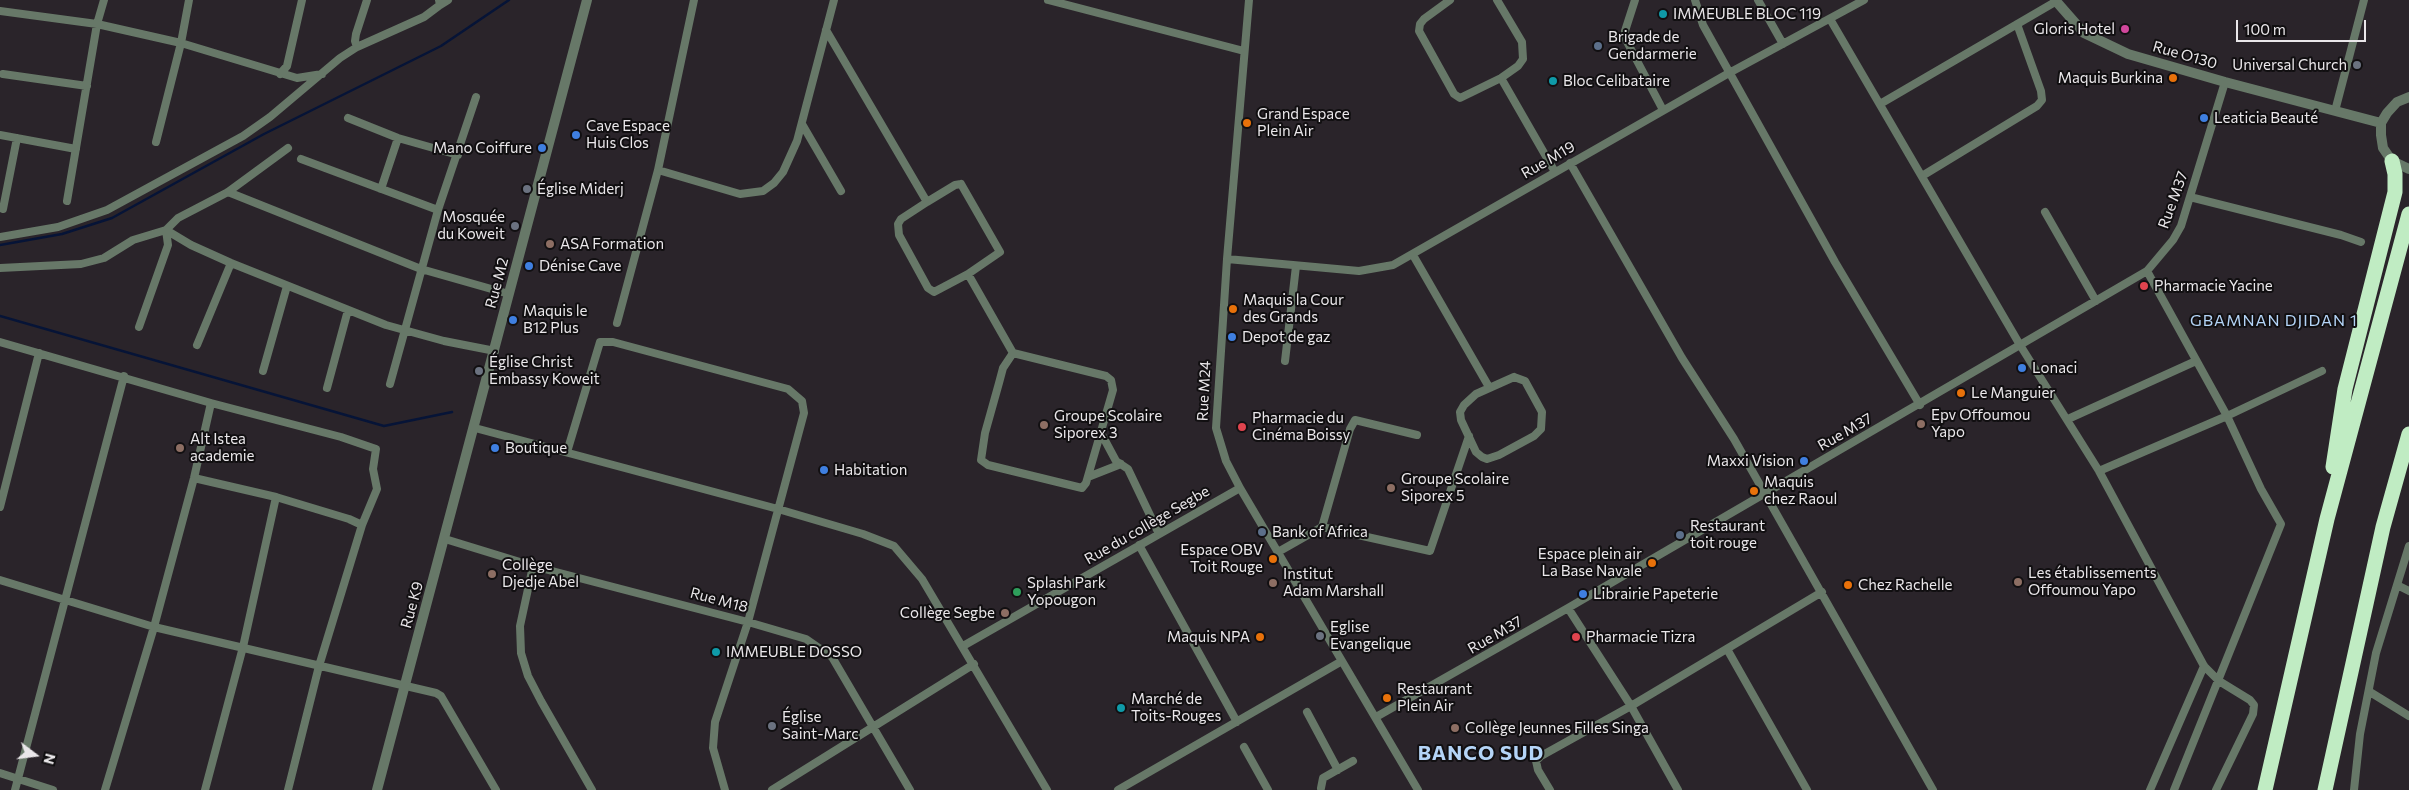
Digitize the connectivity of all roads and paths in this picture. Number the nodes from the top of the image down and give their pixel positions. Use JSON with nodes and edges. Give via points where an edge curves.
{"nodes":[{"id":1,"x":104,"y":0,"type":"edge"},
{"id":2,"x":189,"y":0,"type":"edge"},
{"id":3,"x":302,"y":0,"type":"edge"},
{"id":4,"x":367,"y":0,"type":"edge"},
{"id":5,"x":448,"y":0,"type":"edge"},
{"id":6,"x":587,"y":0,"type":"edge"},
{"id":7,"x":694,"y":0,"type":"edge"},
{"id":8,"x":834,"y":0,"type":"edge"},
{"id":9,"x":1048,"y":0,"type":"edge"},
{"id":10,"x":1249,"y":0,"type":"edge"},
{"id":11,"x":1450,"y":0,"type":"edge"},
{"id":12,"x":1497,"y":0,"type":"edge"},
{"id":13,"x":1635,"y":0,"type":"edge"},
{"id":14,"x":1695,"y":0,"type":"edge"},
{"id":15,"x":1758,"y":0,"type":"edge"},
{"id":16,"x":1864,"y":0,"type":"edge"},
{"id":17,"x":2364,"y":0,"type":"edge"},
{"id":18,"x":2055,"y":1,"type":"edge"},
{"id":19,"x":440,"y":3,"type":"edge"},
{"id":20,"x":0,"y":11,"type":"edge"},
{"id":21,"x":1830,"y":19,"type":"junction"},
{"id":22,"x":97,"y":24,"type":"junction"},
{"id":23,"x":2017,"y":24,"type":"junction"},
{"id":24,"x":826,"y":30,"type":"junction"},
{"id":25,"x":181,"y":42,"type":"junction"},
{"id":26,"x":1783,"y":44,"type":"junction"},
{"id":27,"x":357,"y":46,"type":"junction"},
{"id":28,"x":1244,"y":51,"type":"junction"},
{"id":29,"x":1729,"y":72,"type":"junction"},
{"id":30,"x":3,"y":74,"type":"dead end"},
{"id":31,"x":280,"y":74,"type":"junction"},
{"id":32,"x":322,"y":74,"type":"junction"},
{"id":33,"x":1502,"y":78,"type":"junction"},
{"id":34,"x":2225,"y":82,"type":"junction"},
{"id":35,"x":87,"y":86,"type":"junction"},
{"id":36,"x":476,"y":97,"type":"dead end"},
{"id":37,"x":2409,"y":97,"type":"edge"},
{"id":38,"x":1880,"y":104,"type":"junction"},
{"id":39,"x":1663,"y":110,"type":"junction"},
{"id":40,"x":2336,"y":111,"type":"junction"},
{"id":41,"x":348,"y":118,"type":"dead end"},
{"id":42,"x":2381,"y":123,"type":"junction"},
{"id":43,"x":802,"y":124,"type":"junction"},
{"id":44,"x":0,"y":135,"type":"edge"},
{"id":45,"x":17,"y":138,"type":"junction"},
{"id":46,"x":398,"y":138,"type":"junction"},
{"id":47,"x":156,"y":142,"type":"dead end"},
{"id":48,"x":288,"y":148,"type":"dead end"},
{"id":49,"x":76,"y":149,"type":"junction"},
{"id":50,"x":458,"y":155,"type":"junction"},
{"id":51,"x":302,"y":160,"type":"dead end"},
{"id":52,"x":2392,"y":161,"type":"junction"},
{"id":53,"x":1570,"y":164,"type":"junction"},
{"id":54,"x":2409,"y":169,"type":"edge"},
{"id":55,"x":658,"y":170,"type":"junction"},
{"id":56,"x":1555,"y":172,"type":"junction"},
{"id":57,"x":1922,"y":176,"type":"junction"},
{"id":58,"x":381,"y":189,"type":"junction"},
{"id":59,"x":228,"y":192,"type":"junction"},
{"id":60,"x":841,"y":192,"type":"dead end"},
{"id":61,"x":2190,"y":197,"type":"junction"},
{"id":62,"x":67,"y":201,"type":"dead end"},
{"id":63,"x":927,"y":202,"type":"junction"},
{"id":64,"x":3,"y":209,"type":"dead end"},
{"id":65,"x":438,"y":210,"type":"junction"},
{"id":66,"x":2044,"y":212,"type":"dead end"},
{"id":67,"x":2409,"y":214,"type":"edge"},
{"id":68,"x":166,"y":230,"type":"junction"},
{"id":69,"x":0,"y":237,"type":"edge"},
{"id":70,"x":2361,"y":242,"type":"dead end"},
{"id":71,"x":1413,"y":255,"type":"junction"},
{"id":72,"x":1227,"y":259,"type":"junction"},
{"id":73,"x":231,"y":263,"type":"junction"},
{"id":74,"x":1296,"y":266,"type":"junction"},
{"id":75,"x":0,"y":268,"type":"edge"},
{"id":76,"x":421,"y":269,"type":"junction"},
{"id":77,"x":2147,"y":271,"type":"junction"},
{"id":78,"x":968,"y":274,"type":"junction"},
{"id":79,"x":287,"y":286,"type":"junction"},
{"id":80,"x":509,"y":294,"type":"junction"},
{"id":81,"x":2096,"y":301,"type":"junction"},
{"id":82,"x":348,"y":310,"type":"junction"},
{"id":83,"x":617,"y":323,"type":"dead end"},
{"id":84,"x":139,"y":327,"type":"dead end"},
{"id":85,"x":406,"y":330,"type":"junction"},
{"id":86,"x":0,"y":342,"type":"edge"},
{"id":87,"x":197,"y":345,"type":"dead end"},
{"id":88,"x":2020,"y":345,"type":"junction"},
{"id":89,"x":495,"y":351,"type":"junction"},
{"id":90,"x":39,"y":353,"type":"junction"},
{"id":91,"x":1012,"y":353,"type":"junction"},
{"id":92,"x":1285,"y":361,"type":"dead end"},
{"id":93,"x":2196,"y":361,"type":"junction"},
{"id":94,"x":263,"y":371,"type":"dead end"},
{"id":95,"x":2322,"y":371,"type":"dead end"},
{"id":96,"x":124,"y":376,"type":"junction"},
{"id":97,"x":390,"y":384,"type":"dead end"},
{"id":98,"x":1489,"y":387,"type":"junction"},
{"id":99,"x":327,"y":388,"type":"dead end"},
{"id":100,"x":211,"y":403,"type":"junction"},
{"id":101,"x":1920,"y":405,"type":"junction"},
{"id":102,"x":2227,"y":416,"type":"junction"},
{"id":103,"x":2068,"y":420,"type":"junction"},
{"id":104,"x":475,"y":428,"type":"junction"},
{"id":105,"x":1101,"y":433,"type":"junction"},
{"id":106,"x":2409,"y":434,"type":"edge"},
{"id":107,"x":1417,"y":435,"type":"dead end"},
{"id":108,"x":1469,"y":436,"type":"junction"},
{"id":109,"x":567,"y":452,"type":"junction"},
{"id":110,"x":1121,"y":464,"type":"junction"},
{"id":111,"x":2100,"y":471,"type":"junction"},
{"id":112,"x":2409,"y":471,"type":"edge"},
{"id":113,"x":1088,"y":477,"type":"junction"},
{"id":114,"x":194,"y":478,"type":"junction"},
{"id":115,"x":1240,"y":488,"type":"junction"},
{"id":116,"x":1765,"y":494,"type":"junction"},
{"id":117,"x":276,"y":497,"type":"junction"},
{"id":118,"x":0,"y":506,"type":"edge"},
{"id":119,"x":778,"y":508,"type":"junction"},
{"id":120,"x":2326,"y":519,"type":"junction"},
{"id":121,"x":362,"y":525,"type":"junction"},
{"id":122,"x":1322,"y":527,"type":"junction"},
{"id":123,"x":2383,"y":527,"type":"junction"},
{"id":124,"x":1159,"y":534,"type":"junction"},
{"id":125,"x":445,"y":539,"type":"junction"},
{"id":126,"x":1139,"y":545,"type":"junction"},
{"id":127,"x":2409,"y":546,"type":"edge"},
{"id":128,"x":1278,"y":552,"type":"junction"},
{"id":129,"x":533,"y":566,"type":"junction"},
{"id":130,"x":0,"y":580,"type":"edge"},
{"id":131,"x":2396,"y":585,"type":"junction"},
{"id":132,"x":2409,"y":591,"type":"edge"},
{"id":133,"x":1822,"y":592,"type":"junction"},
{"id":134,"x":63,"y":600,"type":"junction"},
{"id":135,"x":1568,"y":608,"type":"junction"},
{"id":136,"x":748,"y":622,"type":"junction"},
{"id":137,"x":154,"y":628,"type":"junction"},
{"id":138,"x":963,"y":646,"type":"junction"},
{"id":139,"x":243,"y":647,"type":"junction"},
{"id":140,"x":1727,"y":649,"type":"junction"},
{"id":141,"x":1342,"y":661,"type":"junction"},
{"id":142,"x":974,"y":664,"type":"junction"},
{"id":143,"x":319,"y":666,"type":"junction"},
{"id":144,"x":2204,"y":666,"type":"junction"},
{"id":145,"x":2219,"y":682,"type":"junction"},
{"id":146,"x":406,"y":687,"type":"junction"},
{"id":147,"x":2370,"y":692,"type":"junction"},
{"id":148,"x":1631,"y":706,"type":"junction"},
{"id":149,"x":1307,"y":712,"type":"dead end"},
{"id":150,"x":2409,"y":716,"type":"edge"},
{"id":151,"x":1376,"y":717,"type":"junction"},
{"id":152,"x":1237,"y":722,"type":"junction"},
{"id":153,"x":874,"y":728,"type":"junction"},
{"id":154,"x":1244,"y":748,"type":"dead end"},
{"id":155,"x":1354,"y":761,"type":"dead end"},
{"id":156,"x":1338,"y":770,"type":"junction"},
{"id":157,"x":0,"y":773,"type":"edge"},
{"id":158,"x":18,"y":780,"type":"junction"},
{"id":159,"x":1320,"y":789,"type":"edge"},
{"id":160,"x":15,"y":790,"type":"edge"},
{"id":161,"x":53,"y":790,"type":"edge"},
{"id":162,"x":105,"y":790,"type":"edge"},
{"id":163,"x":205,"y":790,"type":"edge"},
{"id":164,"x":288,"y":790,"type":"edge"},
{"id":165,"x":378,"y":790,"type":"edge"},
{"id":166,"x":496,"y":790,"type":"edge"},
{"id":167,"x":592,"y":790,"type":"edge"},
{"id":168,"x":725,"y":790,"type":"edge"},
{"id":169,"x":772,"y":790,"type":"edge"},
{"id":170,"x":910,"y":790,"type":"edge"},
{"id":171,"x":1047,"y":790,"type":"edge"},
{"id":172,"x":1118,"y":790,"type":"edge"},
{"id":173,"x":1268,"y":790,"type":"edge"},
{"id":174,"x":1418,"y":790,"type":"edge"},
{"id":175,"x":1550,"y":790,"type":"edge"},
{"id":176,"x":1678,"y":790,"type":"edge"},
{"id":177,"x":1807,"y":790,"type":"edge"},
{"id":178,"x":1933,"y":790,"type":"edge"},
{"id":179,"x":2150,"y":790,"type":"edge"},
{"id":180,"x":2174,"y":790,"type":"edge"},
{"id":181,"x":2216,"y":790,"type":"edge"},
{"id":182,"x":2265,"y":790,"type":"edge"},
{"id":183,"x":2325,"y":790,"type":"edge"},
{"id":184,"x":2354,"y":790,"type":"edge"}],
"edges":[{"from":1,"to":22,"type":"street"},
{"from":2,"to":25,"type":"street"},
{"from":3,"to":31,"type":"street","via":[[287,66]]},
{"from":4,"to":27,"type":"street","via":[[356,34]]},
{"from":5,"to":19,"type":"street"},
{"from":6,"to":80,"type":"street","name":"Rue M2"},
{"from":7,"to":55,"type":"street"},
{"from":8,"to":24,"type":"street"},
{"from":9,"to":28,"type":"street"},
{"from":10,"to":28,"type":"street","name":"Rue M24"},
{"from":11,"to":33,"type":"street","via":[[1424,19],[1419,31],[1454,94],[1465,97]]},
{"from":12,"to":33,"type":"street","via":[[1522,42],[1524,52],[1518,66]]},
{"from":13,"to":39,"type":"street","via":[[1625,38]]},
{"from":14,"to":29,"type":"street","via":[[1703,25]]},
{"from":15,"to":26,"type":"street"},
{"from":16,"to":21,"type":"street","name":"Rue M19"},
{"from":17,"to":40,"type":"street"},
{"from":18,"to":23,"type":"street"},
{"from":18,"to":34,"type":"street","name":"Rue O130","via":[[2084,32],[2128,54]]},
{"from":19,"to":27,"type":"street","via":[[424,17]]},
{"from":20,"to":22,"type":"street"},
{"from":21,"to":26,"type":"street","name":"Rue M19"},
{"from":21,"to":38,"type":"street"},
{"from":22,"to":25,"type":"street"},
{"from":22,"to":35,"type":"street"},
{"from":23,"to":38,"type":"street"},
{"from":23,"to":57,"type":"street","via":[[2042,91],[2042,100]]},
{"from":24,"to":43,"type":"street"},
{"from":24,"to":63,"type":"street"},
{"from":25,"to":31,"type":"street"},
{"from":25,"to":47,"type":"street"},
{"from":26,"to":29,"type":"street","name":"Rue M19"},
{"from":27,"to":32,"type":"street"},
{"from":28,"to":72,"type":"street","name":"Rue M24"},
{"from":29,"to":39,"type":"street","name":"Rue M19"},
{"from":29,"to":101,"type":"street","via":[[1835,262]]},
{"from":30,"to":35,"type":"street"},
{"from":31,"to":32,"type":"street","via":[[297,78]]},
{"from":32,"to":69,"type":"street","via":[[243,136],[107,210],[58,227]]},
{"from":33,"to":56,"type":"street"},
{"from":34,"to":40,"type":"street","name":"Rue O130"},
{"from":34,"to":61,"type":"street","name":"Rue M37"},
{"from":35,"to":49,"type":"street"},
{"from":36,"to":50,"type":"street"},
{"from":37,"to":42,"type":"street","via":[[2397,102]]},
{"from":38,"to":57,"type":"street"},
{"from":39,"to":53,"type":"street","name":"Rue M19"},
{"from":40,"to":42,"type":"street","name":"Rue O130"},
{"from":41,"to":46,"type":"street"},
{"from":42,"to":52,"type":"street","via":[[2383,148]]},
{"from":43,"to":55,"type":"street","via":[[792,157],[783,172],[763,191],[740,194],[724,191]]},
{"from":43,"to":60,"type":"street"},
{"from":44,"to":45,"type":"street"},
{"from":45,"to":49,"type":"street"},
{"from":45,"to":64,"type":"street"},
{"from":46,"to":50,"type":"street"},
{"from":46,"to":58,"type":"street"},
{"from":48,"to":59,"type":"street"},
{"from":49,"to":62,"type":"street"},
{"from":50,"to":65,"type":"street"},
{"from":51,"to":58,"type":"street"},
{"from":52,"to":54,"type":"street"},
{"from":52,"to":120,"type":"highway","via":[[2395,192],[2345,390]]},
{"from":53,"to":56,"type":"street","name":"Rue M19"},
{"from":53,"to":116,"type":"street"},
{"from":55,"to":83,"type":"street"},
{"from":56,"to":71,"type":"street","name":"Rue M19"},
{"from":57,"to":88,"type":"street"},
{"from":58,"to":65,"type":"street"},
{"from":59,"to":68,"type":"street","via":[[178,218]]},
{"from":59,"to":76,"type":"street"},
{"from":61,"to":70,"type":"street"},
{"from":61,"to":77,"type":"street","name":"Rue M37","via":[[2173,240]]},
{"from":63,"to":78,"type":"street","via":[[901,219],[898,229],[928,288],[934,292]]},
{"from":63,"to":78,"type":"street","via":[[958,184],[968,195],[1000,252]]},
{"from":65,"to":76,"type":"street"},
{"from":66,"to":81,"type":"street"},
{"from":67,"to":120,"type":"highway"},
{"from":68,"to":73,"type":"street"},
{"from":68,"to":75,"type":"street","via":[[133,240],[104,258],[81,264]]},
{"from":68,"to":84,"type":"street","via":[[168,245]]},
{"from":71,"to":74,"type":"street","name":"Rue M19","via":[[1393,265],[1359,271]]},
{"from":71,"to":98,"type":"street"},
{"from":72,"to":74,"type":"street","name":"Rue M19"},
{"from":72,"to":115,"type":"street","name":"Rue M24","via":[[1216,428],[1226,461]]},
{"from":73,"to":79,"type":"street"},
{"from":73,"to":87,"type":"street"},
{"from":74,"to":92,"type":"street"},
{"from":76,"to":80,"type":"street"},
{"from":76,"to":85,"type":"street"},
{"from":77,"to":81,"type":"street","name":"Rue M37"},
{"from":77,"to":93,"type":"street"},
{"from":78,"to":91,"type":"street"},
{"from":79,"to":82,"type":"street"},
{"from":79,"to":94,"type":"street"},
{"from":80,"to":89,"type":"street","name":"Rue M2"},
{"from":81,"to":88,"type":"street","name":"Rue M37"},
{"from":82,"to":85,"type":"street"},
{"from":82,"to":99,"type":"street"},
{"from":85,"to":89,"type":"street"},
{"from":85,"to":97,"type":"street"},
{"from":86,"to":90,"type":"street"},
{"from":88,"to":101,"type":"street","name":"Rue M37"},
{"from":88,"to":103,"type":"street"},
{"from":89,"to":104,"type":"street","name":"Rue M2"},
{"from":90,"to":96,"type":"street"},
{"from":90,"to":118,"type":"street"},
{"from":91,"to":105,"type":"street","via":[[1106,376],[1111,380],[1113,390]]},
{"from":91,"to":113,"type":"street","via":[[1003,368],[981,460],[988,465],[1079,488],[1085,486]]},
{"from":93,"to":102,"type":"street"},
{"from":93,"to":103,"type":"street"},
{"from":95,"to":102,"type":"street"},
{"from":96,"to":100,"type":"street"},
{"from":96,"to":134,"type":"street"},
{"from":98,"to":108,"type":"street","via":[[1468,400],[1460,412]]},
{"from":98,"to":108,"type":"street","via":[[1514,377],[1525,381],[1542,412],[1541,429],[1534,436],[1488,459],[1476,452]]},
{"from":100,"to":114,"type":"street"},
{"from":100,"to":121,"type":"street","via":[[347,439],[376,450],[377,489]]},
{"from":101,"to":116,"type":"street","name":"Rue M37"},
{"from":102,"to":111,"type":"street"},
{"from":102,"to":145,"type":"street","via":[[2281,524]]},
{"from":103,"to":111,"type":"street"},
{"from":104,"to":109,"type":"street"},
{"from":104,"to":125,"type":"street","name":"Rue K9"},
{"from":105,"to":110,"type":"street","via":[[1116,461]]},
{"from":105,"to":113,"type":"street"},
{"from":106,"to":123,"type":"highway"},
{"from":107,"to":122,"type":"street","via":[[1355,420]]},
{"from":108,"to":122,"type":"street","via":[[1430,551]]},
{"from":109,"to":119,"type":"street"},
{"from":109,"to":119,"type":"street","via":[[596,347],[600,342],[613,342],[641,349],[796,393],[802,401],[804,413]]},
{"from":110,"to":113,"type":"street"},
{"from":110,"to":124,"type":"street","via":[[1128,469]]},
{"from":111,"to":144,"type":"street"},
{"from":112,"to":123,"type":"highway"},
{"from":114,"to":117,"type":"street"},
{"from":114,"to":137,"type":"street"},
{"from":115,"to":124,"type":"street","name":"Rue du collège Segbe"},
{"from":115,"to":128,"type":"street","name":"Rue M24"},
{"from":116,"to":133,"type":"street"},
{"from":116,"to":135,"type":"street","name":"Rue M37"},
{"from":117,"to":121,"type":"street"},
{"from":117,"to":139,"type":"street"},
{"from":119,"to":136,"type":"street"},
{"from":119,"to":138,"type":"street","via":[[894,546],[922,579]]},
{"from":120,"to":182,"type":"highway"},
{"from":121,"to":143,"type":"street"},
{"from":122,"to":128,"type":"street"},
{"from":123,"to":183,"type":"highway"},
{"from":124,"to":126,"type":"street","name":"Rue du collège Segbe"},
{"from":125,"to":129,"type":"street","name":"Rue M18"},
{"from":125,"to":146,"type":"street","name":"Rue K9"},
{"from":126,"to":138,"type":"street","name":"Rue du collège Segbe"},
{"from":126,"to":152,"type":"street"},
{"from":127,"to":131,"type":"street"},
{"from":128,"to":141,"type":"street","name":"Rue M24"},
{"from":129,"to":136,"type":"street","name":"Rue M18"},
{"from":129,"to":167,"type":"street","via":[[520,626],[528,676]]},
{"from":130,"to":134,"type":"street"},
{"from":131,"to":132,"type":"street"},
{"from":131,"to":147,"type":"street","via":[[2376,653]]},
{"from":133,"to":140,"type":"street"},
{"from":133,"to":178,"type":"street"},
{"from":134,"to":137,"type":"street"},
{"from":134,"to":158,"type":"street"},
{"from":135,"to":148,"type":"street"},
{"from":135,"to":151,"type":"street","name":"Rue M37"},
{"from":136,"to":153,"type":"street","name":"Rue M18","via":[[806,639],[832,657]]},
{"from":136,"to":168,"type":"street","via":[[715,722],[713,748]]},
{"from":137,"to":139,"type":"street"},
{"from":137,"to":162,"type":"street"},
{"from":138,"to":142,"type":"street"},
{"from":139,"to":143,"type":"street"},
{"from":139,"to":163,"type":"street"},
{"from":140,"to":148,"type":"street"},
{"from":140,"to":177,"type":"street"},
{"from":141,"to":151,"type":"street","name":"Rue M24"},
{"from":141,"to":152,"type":"street"},
{"from":142,"to":153,"type":"street"},
{"from":142,"to":171,"type":"street"},
{"from":143,"to":146,"type":"street"},
{"from":143,"to":164,"type":"street"},
{"from":144,"to":145,"type":"street"},
{"from":144,"to":179,"type":"street"},
{"from":145,"to":180,"type":"street"},
{"from":145,"to":181,"type":"street","via":[[2254,705],[2253,714]]},
{"from":146,"to":165,"type":"street","name":"Rue K9"},
{"from":146,"to":166,"type":"street","via":[[441,696]]},
{"from":147,"to":150,"type":"street"},
{"from":147,"to":184,"type":"street","via":[[2360,734]]},
{"from":148,"to":175,"type":"street","via":[[1536,761]]},
{"from":148,"to":176,"type":"street"},
{"from":149,"to":156,"type":"street"},
{"from":151,"to":174,"type":"street","name":"Rue M24"},
{"from":152,"to":172,"type":"street"},
{"from":153,"to":169,"type":"street"},
{"from":153,"to":170,"type":"street","name":"Rue M18"},
{"from":154,"to":173,"type":"street"},
{"from":155,"to":156,"type":"street"},
{"from":156,"to":159,"type":"street","via":[[1322,779]]},
{"from":157,"to":158,"type":"street"},
{"from":158,"to":160,"type":"street"},
{"from":158,"to":161,"type":"street"}]}
